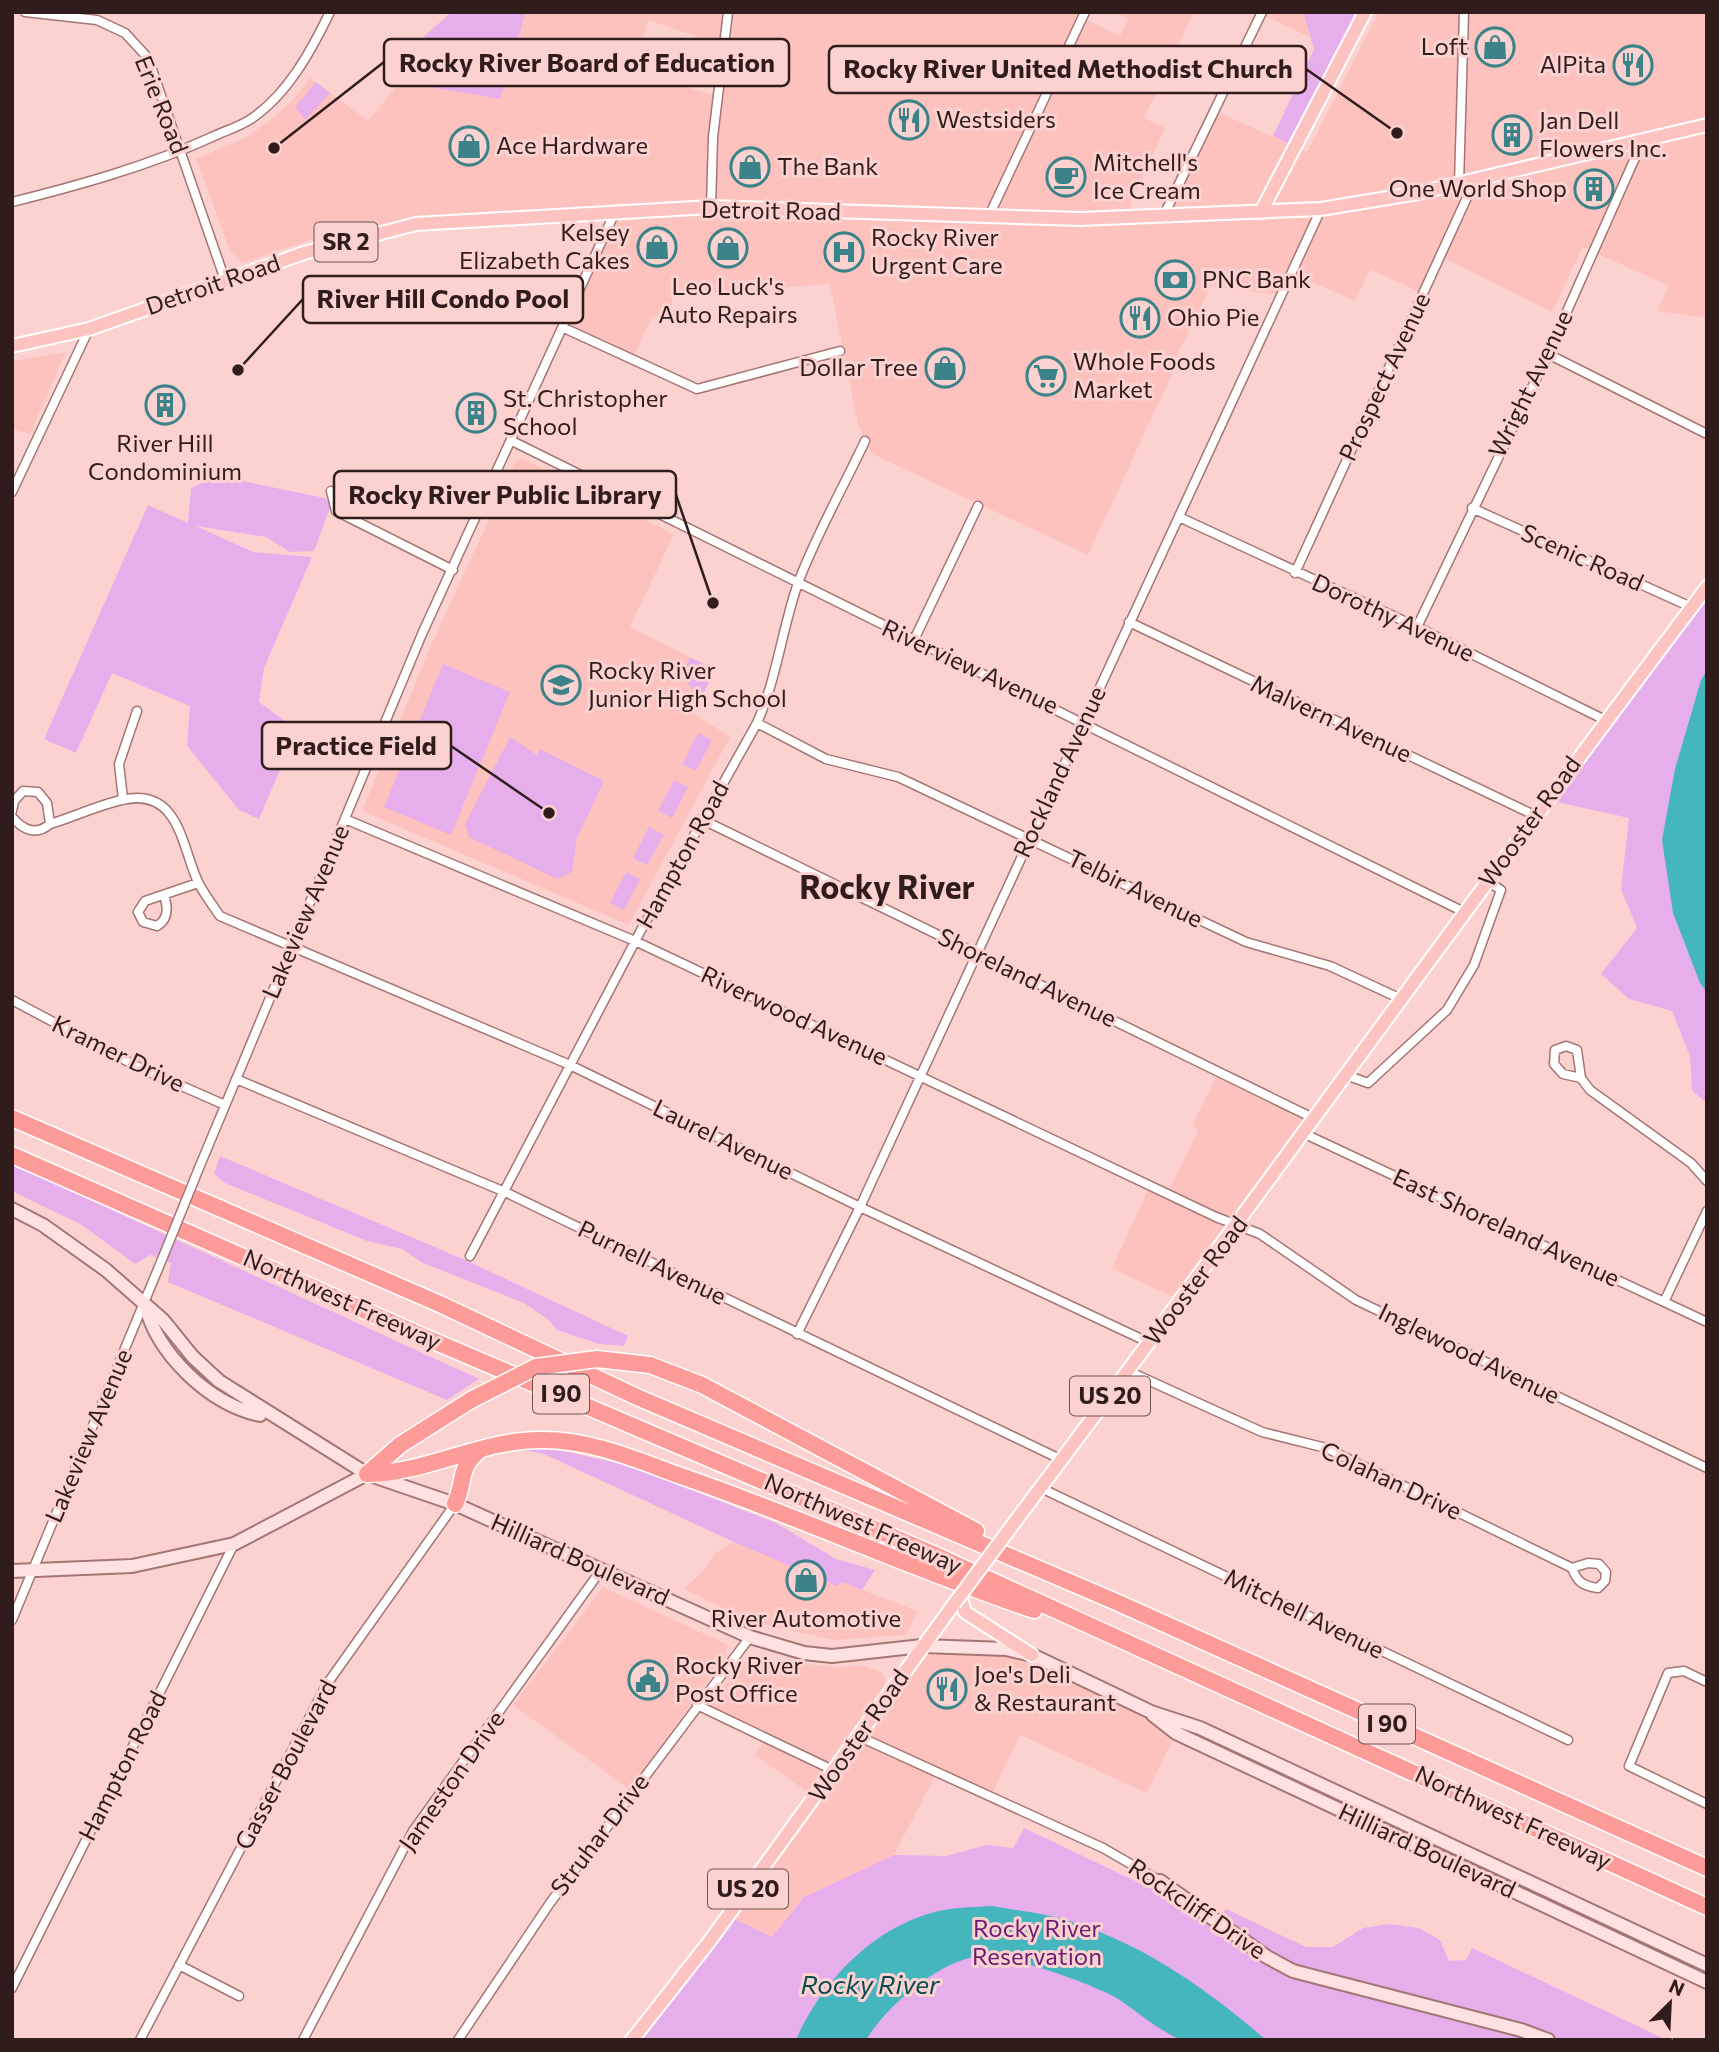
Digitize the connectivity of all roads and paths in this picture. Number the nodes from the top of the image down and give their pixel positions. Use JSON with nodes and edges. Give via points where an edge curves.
{"nodes":[{"id":1,"x":24,"y":12,"type":"edge"},
{"id":2,"x":330,"y":12,"type":"edge"},
{"id":3,"x":728,"y":12,"type":"edge"},
{"id":4,"x":1085,"y":12,"type":"edge"},
{"id":5,"x":1262,"y":12,"type":"edge"},
{"id":6,"x":1365,"y":12,"type":"edge"},
{"id":7,"x":1464,"y":12,"type":"edge"},
{"id":8,"x":61,"y":13,"type":"edge"},
{"id":9,"x":1707,"y":125,"type":"edge"},
{"id":10,"x":1643,"y":140,"type":"junction"},
{"id":11,"x":181,"y":151,"type":"junction"},
{"id":12,"x":1475,"y":180,"type":"junction"},
{"id":13,"x":1459,"y":184,"type":"junction"},
{"id":14,"x":12,"y":202,"type":"edge"},
{"id":15,"x":710,"y":207,"type":"junction"},
{"id":16,"x":1321,"y":209,"type":"junction"},
{"id":17,"x":615,"y":212,"type":"junction"},
{"id":18,"x":1261,"y":212,"type":"junction"},
{"id":19,"x":1164,"y":215,"type":"junction"},
{"id":20,"x":988,"y":218,"type":"junction"},
{"id":21,"x":225,"y":280,"type":"junction"},
{"id":22,"x":564,"y":328,"type":"junction"},
{"id":23,"x":89,"y":329,"type":"junction"},
{"id":24,"x":12,"y":346,"type":"edge"},
{"id":25,"x":840,"y":351,"type":"dead end"},
{"id":26,"x":1548,"y":354,"type":"junction"},
{"id":27,"x":1707,"y":434,"type":"edge"},
{"id":28,"x":512,"y":441,"type":"junction"},
{"id":29,"x":866,"y":441,"type":"dead end"},
{"id":30,"x":331,"y":491,"type":"dead end"},
{"id":31,"x":12,"y":492,"type":"edge"},
{"id":32,"x":978,"y":506,"type":"dead end"},
{"id":33,"x":1472,"y":508,"type":"junction"},
{"id":34,"x":1179,"y":517,"type":"junction"},
{"id":35,"x":453,"y":570,"type":"junction"},
{"id":36,"x":1295,"y":573,"type":"junction"},
{"id":37,"x":799,"y":583,"type":"junction"},
{"id":38,"x":1707,"y":587,"type":"edge"},
{"id":39,"x":1691,"y":607,"type":"junction"},
{"id":40,"x":1129,"y":622,"type":"junction"},
{"id":41,"x":1417,"y":627,"type":"junction"},
{"id":42,"x":914,"y":642,"type":"junction"},
{"id":43,"x":137,"y":711,"type":"dead end"},
{"id":44,"x":1605,"y":720,"type":"junction"},
{"id":45,"x":1083,"y":721,"type":"junction"},
{"id":46,"x":757,"y":723,"type":"junction"},
{"id":47,"x":123,"y":799,"type":"junction"},
{"id":48,"x":12,"y":811,"type":"edge"},
{"id":49,"x":1534,"y":815,"type":"junction"},
{"id":50,"x":12,"y":817,"type":"edge"},
{"id":51,"x":345,"y":819,"type":"junction"},
{"id":52,"x":701,"y":819,"type":"junction"},
{"id":53,"x":50,"y":824,"type":"junction"},
{"id":54,"x":1029,"y":838,"type":"junction"},
{"id":55,"x":1487,"y":881,"type":"junction"},
{"id":56,"x":198,"y":883,"type":"junction"},
{"id":57,"x":164,"y":895,"type":"dead end"},
{"id":58,"x":1464,"y":912,"type":"junction"},
{"id":59,"x":635,"y":941,"type":"junction"},
{"id":60,"x":292,"y":947,"type":"junction"},
{"id":61,"x":976,"y":953,"type":"junction"},
{"id":62,"x":1401,"y":999,"type":"junction"},
{"id":63,"x":12,"y":1000,"type":"edge"},
{"id":64,"x":570,"y":1065,"type":"junction"},
{"id":65,"x":918,"y":1075,"type":"junction"},
{"id":66,"x":1346,"y":1075,"type":"junction"},
{"id":67,"x":1581,"y":1078,"type":"dead end"},
{"id":68,"x":236,"y":1079,"type":"junction"},
{"id":69,"x":225,"y":1105,"type":"junction"},
{"id":70,"x":12,"y":1118,"type":"edge"},
{"id":71,"x":1315,"y":1119,"type":"junction"},
{"id":72,"x":1305,"y":1134,"type":"junction"},
{"id":73,"x":12,"y":1155,"type":"edge"},
{"id":74,"x":1707,"y":1181,"type":"edge"},
{"id":75,"x":505,"y":1192,"type":"junction"},
{"id":76,"x":860,"y":1207,"type":"junction"},
{"id":77,"x":12,"y":1209,"type":"edge"},
{"id":78,"x":1707,"y":1211,"type":"edge"},
{"id":79,"x":1239,"y":1224,"type":"junction"},
{"id":80,"x":470,"y":1256,"type":"dead end"},
{"id":81,"x":1664,"y":1303,"type":"junction"},
{"id":82,"x":145,"y":1304,"type":"junction"},
{"id":83,"x":1707,"y":1322,"type":"edge"},
{"id":84,"x":797,"y":1334,"type":"junction"},
{"id":85,"x":1150,"y":1343,"type":"junction"},
{"id":86,"x":1128,"y":1371,"type":"junction"},
{"id":87,"x":493,"y":1444,"type":"junction"},
{"id":88,"x":1062,"y":1460,"type":"junction"},
{"id":89,"x":1707,"y":1468,"type":"edge"},
{"id":90,"x":368,"y":1474,"type":"junction"},
{"id":91,"x":1041,"y":1488,"type":"junction"},
{"id":92,"x":455,"y":1504,"type":"junction"},
{"id":93,"x":234,"y":1544,"type":"junction"},
{"id":94,"x":1572,"y":1568,"type":"dead end"},
{"id":95,"x":601,"y":1570,"type":"junction"},
{"id":96,"x":12,"y":1571,"type":"edge"},
{"id":97,"x":32,"y":1573,"type":"junction"},
{"id":98,"x":1068,"y":1581,"type":"junction"},
{"id":99,"x":959,"y":1604,"type":"junction"},
{"id":100,"x":12,"y":1620,"type":"edge"},
{"id":101,"x":1109,"y":1635,"type":"junction"},
{"id":102,"x":750,"y":1637,"type":"junction"},
{"id":103,"x":922,"y":1646,"type":"junction"},
{"id":104,"x":1032,"y":1656,"type":"junction"},
{"id":105,"x":1707,"y":1682,"type":"edge"},
{"id":106,"x":697,"y":1705,"type":"junction"},
{"id":107,"x":1151,"y":1712,"type":"junction"},
{"id":108,"x":860,"y":1737,"type":"junction"},
{"id":109,"x":1568,"y":1741,"type":"dead end"},
{"id":110,"x":835,"y":1771,"type":"junction"},
{"id":111,"x":1707,"y":1804,"type":"edge"},
{"id":112,"x":1707,"y":1868,"type":"edge"},
{"id":113,"x":1160,"y":1881,"type":"joint"},
{"id":114,"x":1707,"y":1907,"type":"edge"},
{"id":115,"x":179,"y":1965,"type":"junction"},
{"id":116,"x":1707,"y":1965,"type":"edge"},
{"id":117,"x":1707,"y":1982,"type":"edge"},
{"id":118,"x":12,"y":1989,"type":"edge"},
{"id":119,"x":239,"y":1996,"type":"dead end"},
{"id":120,"x":305,"y":2037,"type":"edge"},
{"id":121,"x":140,"y":2040,"type":"edge"},
{"id":122,"x":316,"y":2040,"type":"edge"},
{"id":123,"x":458,"y":2040,"type":"edge"},
{"id":124,"x":632,"y":2040,"type":"edge"},
{"id":125,"x":1548,"y":2040,"type":"edge"}],
"edges":[{"from":1,"to":8,"type":"street","name":"Erie Road"},
{"from":2,"to":11,"type":"street","via":[[312,50],[268,104],[250,119]]},
{"from":3,"to":15,"type":"street"},
{"from":4,"to":20,"type":"street"},
{"from":5,"to":19,"type":"street"},
{"from":6,"to":18,"type":"main road"},
{"from":7,"to":13,"type":"street"},
{"from":8,"to":11,"type":"street","name":"Erie Road","via":[[97,20],[125,33],[148,58]]},
{"from":9,"to":10,"type":"main road","name":"Detroit Road"},
{"from":10,"to":12,"type":"main road","name":"Detroit Road"},
{"from":10,"to":26,"type":"street","name":"Wright Avenue"},
{"from":11,"to":14,"type":"street"},
{"from":11,"to":21,"type":"street","name":"Erie Road"},
{"from":12,"to":13,"type":"main road","name":"Detroit Road"},
{"from":12,"to":36,"type":"street","name":"Prospect Avenue"},
{"from":13,"to":16,"type":"main road","name":"Detroit Road"},
{"from":15,"to":17,"type":"main road","name":"Detroit Road","number":"SR 2"},
{"from":15,"to":20,"type":"main road","name":"Detroit Road","number":"SR 2"},
{"from":16,"to":18,"type":"main road","name":"Detroit Road"},
{"from":16,"to":34,"type":"street","name":"Rockland Avenue"},
{"from":17,"to":21,"type":"main road","name":"Detroit Road","number":"SR 2","via":[[416,224],[304,253]]},
{"from":17,"to":22,"type":"street","name":"Lakeview Avenue"},
{"from":18,"to":19,"type":"main road","name":"Detroit Road","number":"SR 2"},
{"from":19,"to":20,"type":"main road","name":"Detroit Road","number":"SR 2"},
{"from":21,"to":23,"type":"main road","name":"Detroit Road","number":"SR 2"},
{"from":22,"to":25,"type":"street","via":[[697,389]]},
{"from":22,"to":28,"type":"street","name":"Lakeview Avenue"},
{"from":23,"to":24,"type":"main road","name":"Detroit Road","number":"SR 2"},
{"from":23,"to":31,"type":"street"},
{"from":26,"to":27,"type":"street"},
{"from":26,"to":33,"type":"street","name":"Wright Avenue"},
{"from":28,"to":35,"type":"street","name":"Lakeview Avenue"},
{"from":28,"to":37,"type":"street","name":"Riverview Avenue"},
{"from":29,"to":37,"type":"street","name":"Hampton Road"},
{"from":30,"to":35,"type":"street","via":[[336,511]]},
{"from":32,"to":42,"type":"street"},
{"from":33,"to":39,"type":"street","name":"Scenic Road"},
{"from":33,"to":41,"type":"street","name":"Wright Avenue"},
{"from":34,"to":36,"type":"street","name":"Dorothy Avenue"},
{"from":34,"to":40,"type":"street","name":"Rockland Avenue"},
{"from":35,"to":51,"type":"street","name":"Lakeview Avenue"},
{"from":36,"to":41,"type":"street","name":"Dorothy Avenue"},
{"from":37,"to":42,"type":"street","name":"Riverview Avenue"},
{"from":37,"to":46,"type":"street","name":"Hampton Road","via":[[770,694]]},
{"from":38,"to":39,"type":"main road","name":"Wooster Road","number":"US 20"},
{"from":39,"to":44,"type":"main road","name":"Wooster Road","number":"US 20"},
{"from":40,"to":45,"type":"street","name":"Rockland Avenue"},
{"from":40,"to":49,"type":"street","name":"Malvern Avenue"},
{"from":41,"to":44,"type":"street","name":"Dorothy Avenue"},
{"from":42,"to":45,"type":"street","name":"Riverview Avenue"},
{"from":43,"to":47,"type":"street","via":[[119,764]]},
{"from":44,"to":49,"type":"main road","name":"Wooster Road","number":"US 20"},
{"from":45,"to":54,"type":"street","name":"Rockland Avenue"},
{"from":45,"to":58,"type":"street","name":"Riverview Avenue"},
{"from":46,"to":52,"type":"street","name":"Hampton Road"},
{"from":46,"to":54,"type":"street","name":"Telbir Avenue","via":[[826,759],[898,777]]},
{"from":47,"to":53,"type":"street"},
{"from":47,"to":56,"type":"street","name":"Laurel Avenue","via":[[156,804],[173,816],[184,835]]},
{"from":48,"to":53,"type":"street","via":[[23,792],[38,792],[47,803]]},
{"from":49,"to":55,"type":"main road","name":"Wooster Road","number":"US 20"},
{"from":50,"to":53,"type":"street","via":[[32,831]]},
{"from":51,"to":59,"type":"street","name":"Riverwood Avenue"},
{"from":51,"to":60,"type":"street","name":"Lakeview Avenue"},
{"from":52,"to":59,"type":"street","name":"Hampton Road"},
{"from":52,"to":61,"type":"street","name":"Shoreland Avenue"},
{"from":54,"to":61,"type":"street","name":"Rockland Avenue"},
{"from":54,"to":62,"type":"street","name":"Telbir Avenue","via":[[1246,942],[1330,966]]},
{"from":55,"to":58,"type":"main road","name":"Wooster Road","number":"US 20"},
{"from":55,"to":66,"type":"street","via":[[1501,890],[1474,965],[1447,1010],[1368,1083]]},
{"from":56,"to":57,"type":"street"},
{"from":56,"to":60,"type":"street","name":"Laurel Avenue","via":[[220,916]]},
{"from":58,"to":62,"type":"main road","name":"Wooster Road","number":"US 20"},
{"from":59,"to":64,"type":"street","name":"Hampton Road"},
{"from":59,"to":65,"type":"street","name":"Riverwood Avenue"},
{"from":60,"to":64,"type":"street","name":"Laurel Avenue"},
{"from":60,"to":68,"type":"street","name":"Lakeview Avenue"},
{"from":61,"to":65,"type":"street","name":"Rockland Avenue"},
{"from":61,"to":71,"type":"street","name":"Shoreland Avenue"},
{"from":62,"to":66,"type":"main road","name":"Wooster Road","number":"US 20"},
{"from":63,"to":69,"type":"street","name":"Kramer Drive","via":[[136,1066]]},
{"from":64,"to":75,"type":"street","name":"Hampton Road"},
{"from":64,"to":76,"type":"street","name":"Laurel Avenue"},
{"from":65,"to":76,"type":"street","name":"Rockland Avenue"},
{"from":65,"to":79,"type":"street","name":"Riverwood Avenue"},
{"from":66,"to":71,"type":"main road","name":"Wooster Road","number":"US 20"},
{"from":67,"to":74,"type":"street","via":[[1590,1090],[1691,1163]]},
{"from":68,"to":69,"type":"street","name":"Lakeview Avenue"},
{"from":68,"to":75,"type":"street","name":"Purnell Avenue"},
{"from":69,"to":82,"type":"street","name":"Lakeview Avenue","bridge":true},
{"from":70,"to":98,"type":"highway","name":"Northwest Freeway","number":"I 90","via":[[442,1305],[637,1397]]},
{"from":71,"to":72,"type":"main road","name":"Wooster Road","number":"US 20"},
{"from":72,"to":79,"type":"main road","name":"Wooster Road","number":"US 20"},
{"from":72,"to":81,"type":"street","name":"East Shoreland Avenue"},
{"from":73,"to":101,"type":"highway","name":"Northwest Freeway","number":"I 90","via":[[920,1548]]},
{"from":75,"to":80,"type":"street","name":"Hampton Road"},
{"from":75,"to":84,"type":"street","name":"Purnell Avenue"},
{"from":76,"to":84,"type":"street","name":"Rockland Avenue"},
{"from":76,"to":85,"type":"street","name":"Laurel Avenue"},
{"from":77,"to":82,"type":"main road","name":"Hilliard Boulevard","via":[[78,1248]]},
{"from":78,"to":81,"type":"street"},
{"from":79,"to":85,"type":"main road","name":"Wooster Road","number":"US 20"},
{"from":79,"to":89,"type":"street","name":"Inglewood Avenue","via":[[1261,1234],[1356,1300]]},
{"from":81,"to":83,"type":"street","name":"East Shoreland Avenue"},
{"from":82,"to":90,"type":"main road","name":"Hilliard Boulevard","via":[[219,1381]]},
{"from":82,"to":97,"type":"street","name":"Lakeview Avenue"},
{"from":84,"to":88,"type":"street","name":"Purnell Avenue"},
{"from":85,"to":86,"type":"main road","name":"Wooster Road","number":"US 20"},
{"from":86,"to":88,"type":"main road","name":"Wooster Road","number":"US 20"},
{"from":86,"to":94,"type":"street","name":"Colahan Drive","via":[[1262,1432],[1326,1448]]},
{"from":87,"to":90,"type":"highway","via":[[398,1473]]},
{"from":87,"to":92,"type":"highway","via":[[467,1462]]},
{"from":87,"to":101,"type":"highway","via":[[544,1440],[595,1446],[728,1492],[945,1580]]},
{"from":88,"to":91,"type":"main road","name":"Wooster Road","number":"US 20"},
{"from":90,"to":92,"type":"main road","name":"Hilliard Boulevard"},
{"from":90,"to":93,"type":"main road"},
{"from":90,"to":98,"type":"highway","bridge":true,"via":[[400,1445],[471,1400],[536,1367],[597,1359],[650,1365],[702,1385]]},
{"from":91,"to":99,"type":"main road","name":"Wooster Road","number":"US 20","bridge":true},
{"from":91,"to":109,"type":"street","name":"Mitchell Avenue"},
{"from":92,"to":95,"type":"main road","name":"Hilliard Boulevard"},
{"from":92,"to":115,"type":"street","name":"Gasser Boulevard","via":[[327,1684]]},
{"from":93,"to":97,"type":"main road","via":[[132,1566]]},
{"from":93,"to":118,"type":"street","name":"Hampton Road"},
{"from":95,"to":102,"type":"main road","name":"Hilliard Boulevard"},
{"from":95,"to":120,"type":"street","name":"Jameston Drive","via":[[413,1831]]},
{"from":96,"to":97,"type":"main road"},
{"from":97,"to":100,"type":"street","name":"Lakeview Avenue"},
{"from":98,"to":112,"type":"highway","name":"Northwest Freeway","number":"I 90"},
{"from":99,"to":103,"type":"main road","name":"Wooster Road","number":"US 20"},
{"from":99,"to":104,"type":"main road"},
{"from":101,"to":114,"type":"highway","name":"Northwest Freeway","number":"I 90"},
{"from":102,"to":103,"type":"main road","name":"Hilliard Boulevard","via":[[832,1657]]},
{"from":102,"to":106,"type":"street","name":"Struhar Drive"},
{"from":103,"to":104,"type":"main road","name":"Hilliard Boulevard","via":[[1006,1649]]},
{"from":103,"to":108,"type":"main road","name":"Wooster Road","number":"US 20"},
{"from":104,"to":107,"type":"main road","name":"Hilliard Boulevard"},
{"from":105,"to":111,"type":"street","via":[[1684,1671],[1668,1673],[1629,1766]]},
{"from":106,"to":110,"type":"street"},
{"from":106,"to":123,"type":"street","name":"Struhar Drive","via":[[550,1903]]},
{"from":107,"to":116,"type":"main road","name":"Hilliard Boulevard","via":[[1200,1728]]},
{"from":107,"to":117,"type":"main road","name":"Hilliard Boulevard","via":[[1176,1733]]},
{"from":108,"to":110,"type":"main road","name":"Wooster Road","number":"US 20"},
{"from":108,"to":113,"type":"street","name":"Rockcliff Drive","via":[[1102,1848]]},
{"from":110,"to":124,"type":"main road","name":"Wooster Road","number":"US 20"},
{"from":113,"to":125,"type":"main road","name":"Rockcliff Drive","via":[[1293,1971]]},
{"from":115,"to":119,"type":"street"},
{"from":115,"to":121,"type":"street","name":"Gasser Boulevard"},
{"from":120,"to":122,"type":"street"}]}
